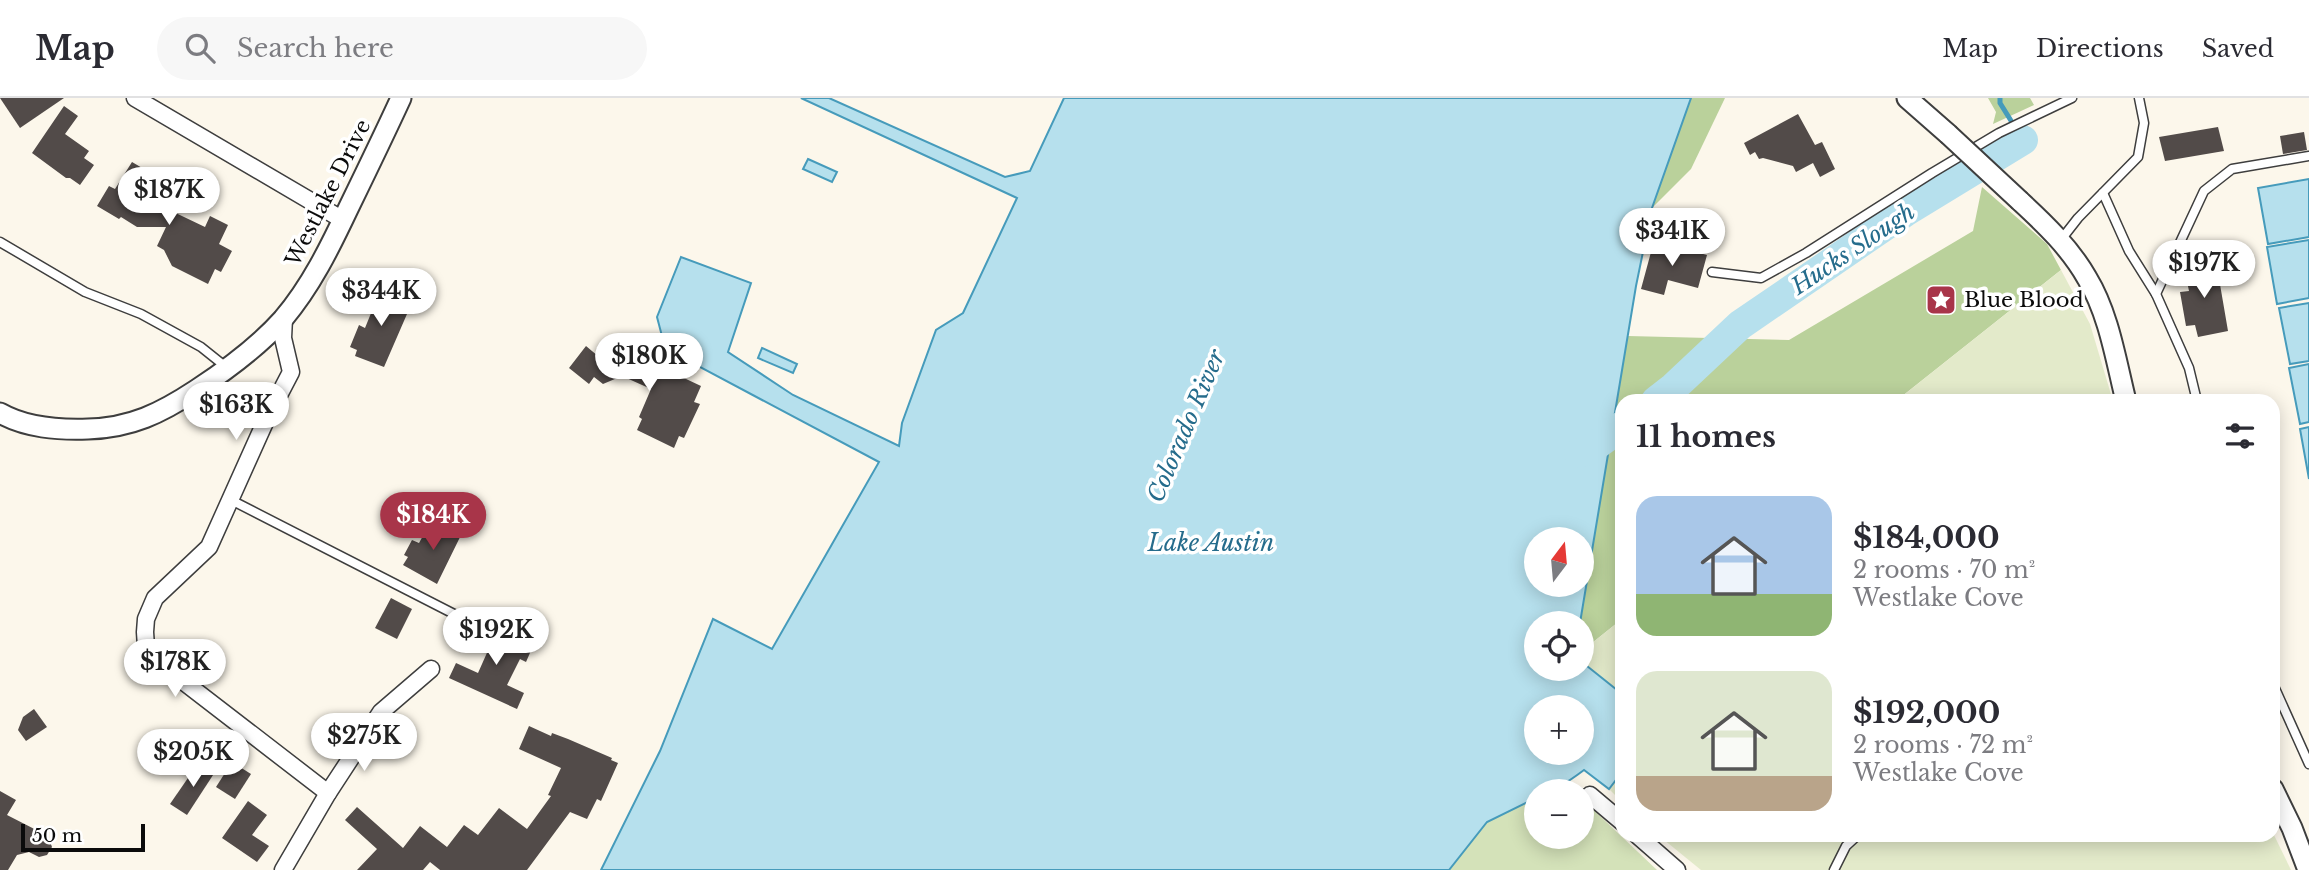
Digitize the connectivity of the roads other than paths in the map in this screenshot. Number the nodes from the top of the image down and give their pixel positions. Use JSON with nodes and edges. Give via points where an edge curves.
{"nodes":[{"id":1,"x":135,"y":98,"type":"edge"},
{"id":2,"x":401,"y":98,"type":"edge"},
{"id":3,"x":1907,"y":98,"type":"edge"},
{"id":4,"x":2072,"y":98,"type":"edge"},
{"id":5,"x":2139,"y":98,"type":"edge"},
{"id":6,"x":2309,"y":156,"type":"edge"},
{"id":7,"x":2103,"y":193,"type":"junction"},
{"id":8,"x":343,"y":220,"type":"junction"},
{"id":9,"x":2060,"y":241,"type":"junction"},
{"id":10,"x":0,"y":242,"type":"edge"},
{"id":11,"x":1712,"y":272,"type":"dead end"},
{"id":12,"x":2156,"y":293,"type":"junction"},
{"id":13,"x":284,"y":317,"type":"junction"},
{"id":14,"x":229,"y":369,"type":"junction"},
{"id":15,"x":2124,"y":394,"type":"edge"},
{"id":16,"x":2195,"y":394,"type":"edge"},
{"id":17,"x":0,"y":413,"type":"edge"},
{"id":18,"x":230,"y":500,"type":"junction"},
{"id":19,"x":456,"y":615,"type":"dead end"},
{"id":20,"x":431,"y":668,"type":"dead end"},
{"id":21,"x":2280,"y":700,"type":"edge"},
{"id":22,"x":2309,"y":764,"type":"edge"},
{"id":23,"x":328,"y":793,"type":"junction"},
{"id":24,"x":1594,"y":798,"type":"edge"},
{"id":25,"x":2280,"y":803,"type":"edge"},
{"id":26,"x":1615,"y":816,"type":"edge"},
{"id":27,"x":1645,"y":842,"type":"edge"},
{"id":28,"x":1850,"y":842,"type":"edge"},
{"id":29,"x":283,"y":870,"type":"edge"},
{"id":30,"x":1677,"y":870,"type":"edge"},
{"id":31,"x":1834,"y":870,"type":"edge"},
{"id":32,"x":2308,"y":870,"type":"edge"}],
"edges":[{"from":1,"to":8,"type":"street"},
{"from":2,"to":8,"type":"street","name":"Westlake Drive"},
{"from":3,"to":9,"type":"street","bridge":true},
{"from":4,"to":11,"type":"lane","via":[[1999,133],[1761,278]]},
{"from":5,"to":7,"type":"lane","via":[[2144,123],[2138,157]]},
{"from":6,"to":12,"type":"lane","via":[[2232,169],[2204,191]]},
{"from":7,"to":9,"type":"lane"},
{"from":7,"to":12,"type":"lane","via":[[2129,251]]},
{"from":8,"to":13,"type":"street","name":"Westlake Drive","via":[[317,271]]},
{"from":9,"to":15,"type":"street","via":[[2098,300]]},
{"from":10,"to":14,"type":"lane","via":[[85,292],[141,314],[201,347]]},
{"from":12,"to":16,"type":"lane","via":[[2189,368]]},
{"from":13,"to":14,"type":"street","name":"Westlake Drive"},
{"from":13,"to":18,"type":"street","via":[[283,338],[291,372]]},
{"from":14,"to":17,"type":"street","name":"Westlake Drive","via":[[163,411],[133,423],[59,430],[14,421]]},
{"from":18,"to":19,"type":"lane"},
{"from":18,"to":23,"type":"street","via":[[209,547],[155,598],[146,619],[146,647],[171,672]]},
{"from":20,"to":23,"type":"street","via":[[381,712]]},
{"from":21,"to":22,"type":"lane"},
{"from":23,"to":29,"type":"street"},
{"from":24,"to":26,"type":"street"},
{"from":25,"to":32,"type":"street"},
{"from":27,"to":30,"type":"street"},
{"from":28,"to":31,"type":"lane"}]}
